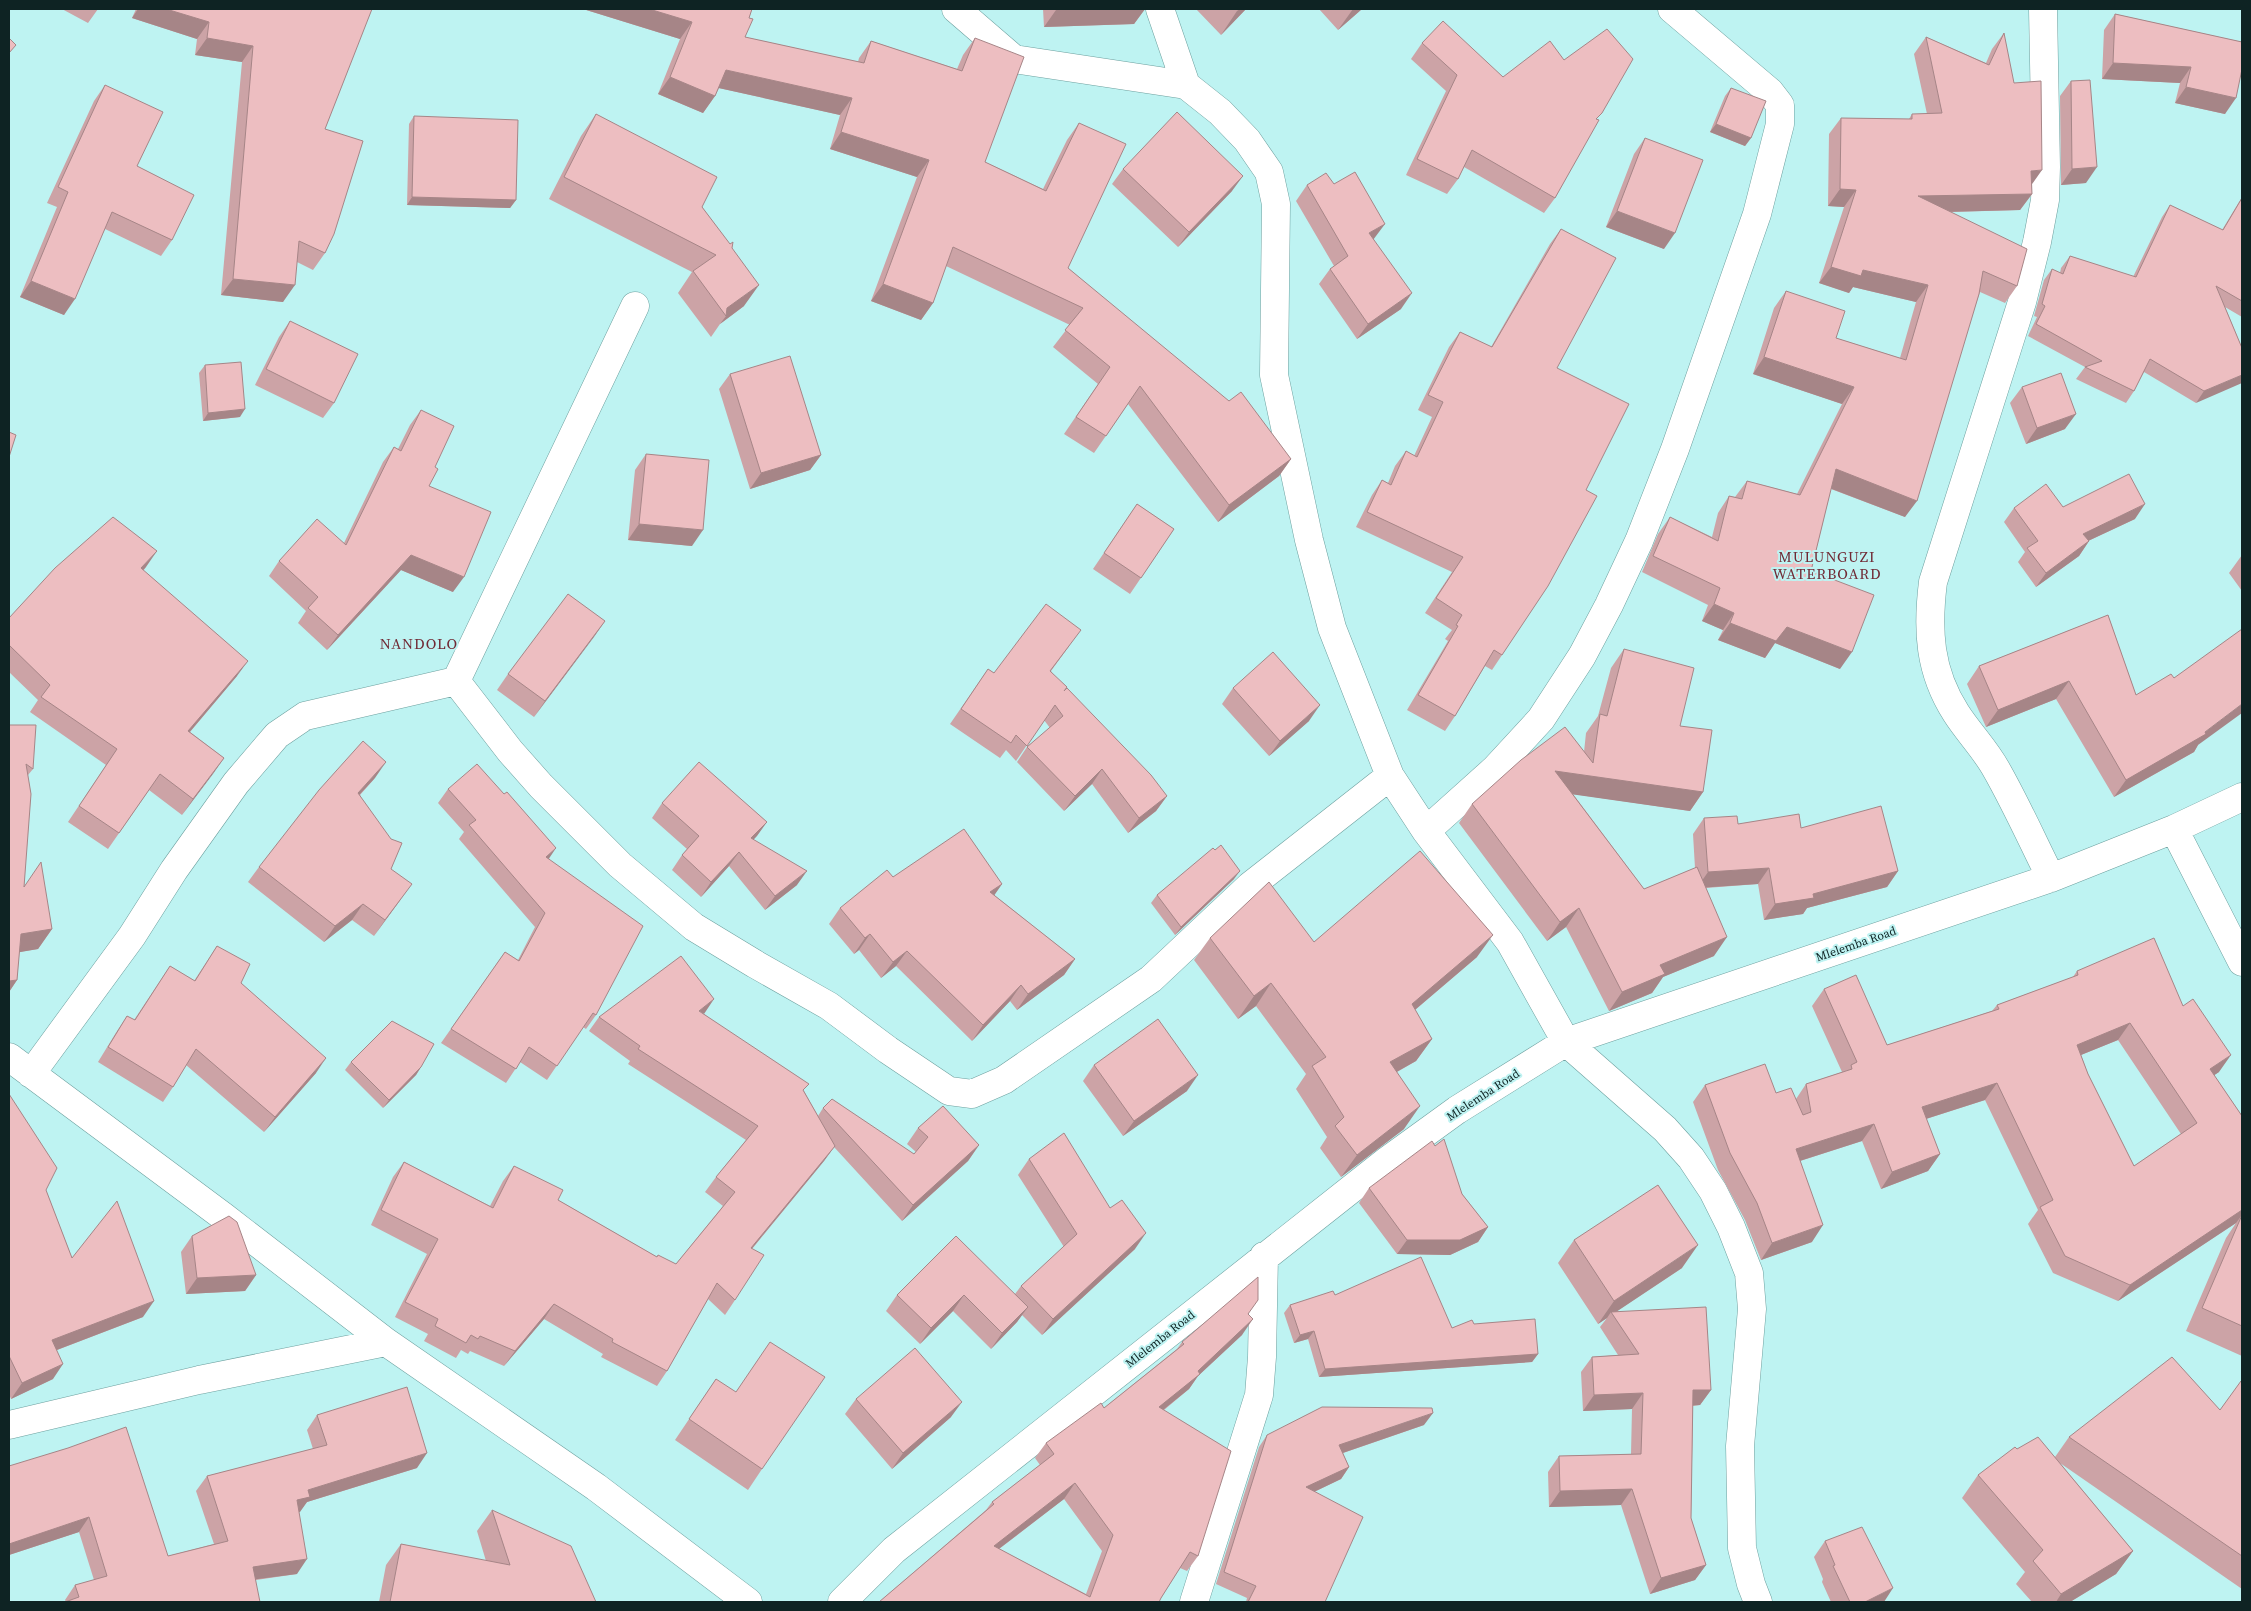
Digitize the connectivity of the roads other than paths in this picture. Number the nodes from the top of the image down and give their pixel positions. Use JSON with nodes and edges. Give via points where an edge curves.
{"nodes":[{"id":1,"x":956,"y":9,"type":"edge"},
{"id":2,"x":1160,"y":9,"type":"edge"},
{"id":3,"x":1672,"y":9,"type":"edge"},
{"id":4,"x":2043,"y":9,"type":"edge"},
{"id":5,"x":1186,"y":85,"type":"junction"},
{"id":6,"x":635,"y":306,"type":"dead end"},
{"id":7,"x":456,"y":681,"type":"junction"},
{"id":8,"x":1390,"y":776,"type":"junction"},
{"id":9,"x":2242,"y":797,"type":"edge"},
{"id":10,"x":2174,"y":829,"type":"junction"},
{"id":11,"x":1426,"y":831,"type":"junction"},
{"id":12,"x":2051,"y":878,"type":"junction"},
{"id":13,"x":2242,"y":962,"type":"edge"},
{"id":14,"x":1566,"y":1042,"type":"junction"},
{"id":15,"x":9,"y":1058,"type":"edge"},
{"id":16,"x":31,"y":1074,"type":"junction"},
{"id":17,"x":1264,"y":1256,"type":"junction"},
{"id":18,"x":386,"y":1342,"type":"junction"},
{"id":19,"x":9,"y":1425,"type":"edge"},
{"id":20,"x":748,"y":1602,"type":"edge"},
{"id":21,"x":842,"y":1602,"type":"edge"},
{"id":22,"x":1194,"y":1602,"type":"edge"},
{"id":23,"x":1758,"y":1602,"type":"edge"}],
"edges":[{"from":1,"to":5,"type":"street","via":[[1014,59]]},
{"from":2,"to":5,"type":"street"},
{"from":3,"to":11,"type":"street","via":[[1770,92],[1780,105],[1780,124],[1757,214],[1678,440],[1642,532],[1582,656],[1541,719],[1495,769]]},
{"from":4,"to":12,"type":"street","via":[[2045,200],[2022,302],[1933,582],[1930,610],[1931,651],[1941,687],[1995,768]]},
{"from":5,"to":8,"type":"street","via":[[1220,112],[1247,140],[1269,172],[1276,204],[1274,375],[1308,540],[1332,628]]},
{"from":6,"to":7,"type":"street"},
{"from":7,"to":8,"type":"street","via":[[541,786],[620,865],[694,927],[829,1006],[949,1090],[972,1094],[1004,1080],[1151,979],[1250,886]]},
{"from":7,"to":16,"type":"street","via":[[305,716],[277,735],[236,782],[132,936]]},
{"from":8,"to":11,"type":"street"},
{"from":9,"to":10,"type":"street","name":"Mlelemba Road"},
{"from":10,"to":12,"type":"street","name":"Mlelemba Road"},
{"from":10,"to":13,"type":"street"},
{"from":11,"to":14,"type":"street","via":[[1510,942]]},
{"from":12,"to":14,"type":"street","name":"Mlelemba Road"},
{"from":14,"to":17,"type":"street","name":"Mlelemba Road","via":[[1457,1110]]},
{"from":14,"to":23,"type":"street","via":[[1665,1129],[1691,1158],[1728,1220],[1749,1274],[1752,1309],[1740,1446],[1742,1548]]},
{"from":15,"to":16,"type":"street"},
{"from":16,"to":18,"type":"street"},
{"from":17,"to":21,"type":"street","name":"Mlelemba Road","via":[[894,1550]]},
{"from":17,"to":22,"type":"street","via":[[1259,1394]]},
{"from":18,"to":19,"type":"street","via":[[199,1380]]},
{"from":18,"to":20,"type":"street","via":[[596,1486]]}]}
